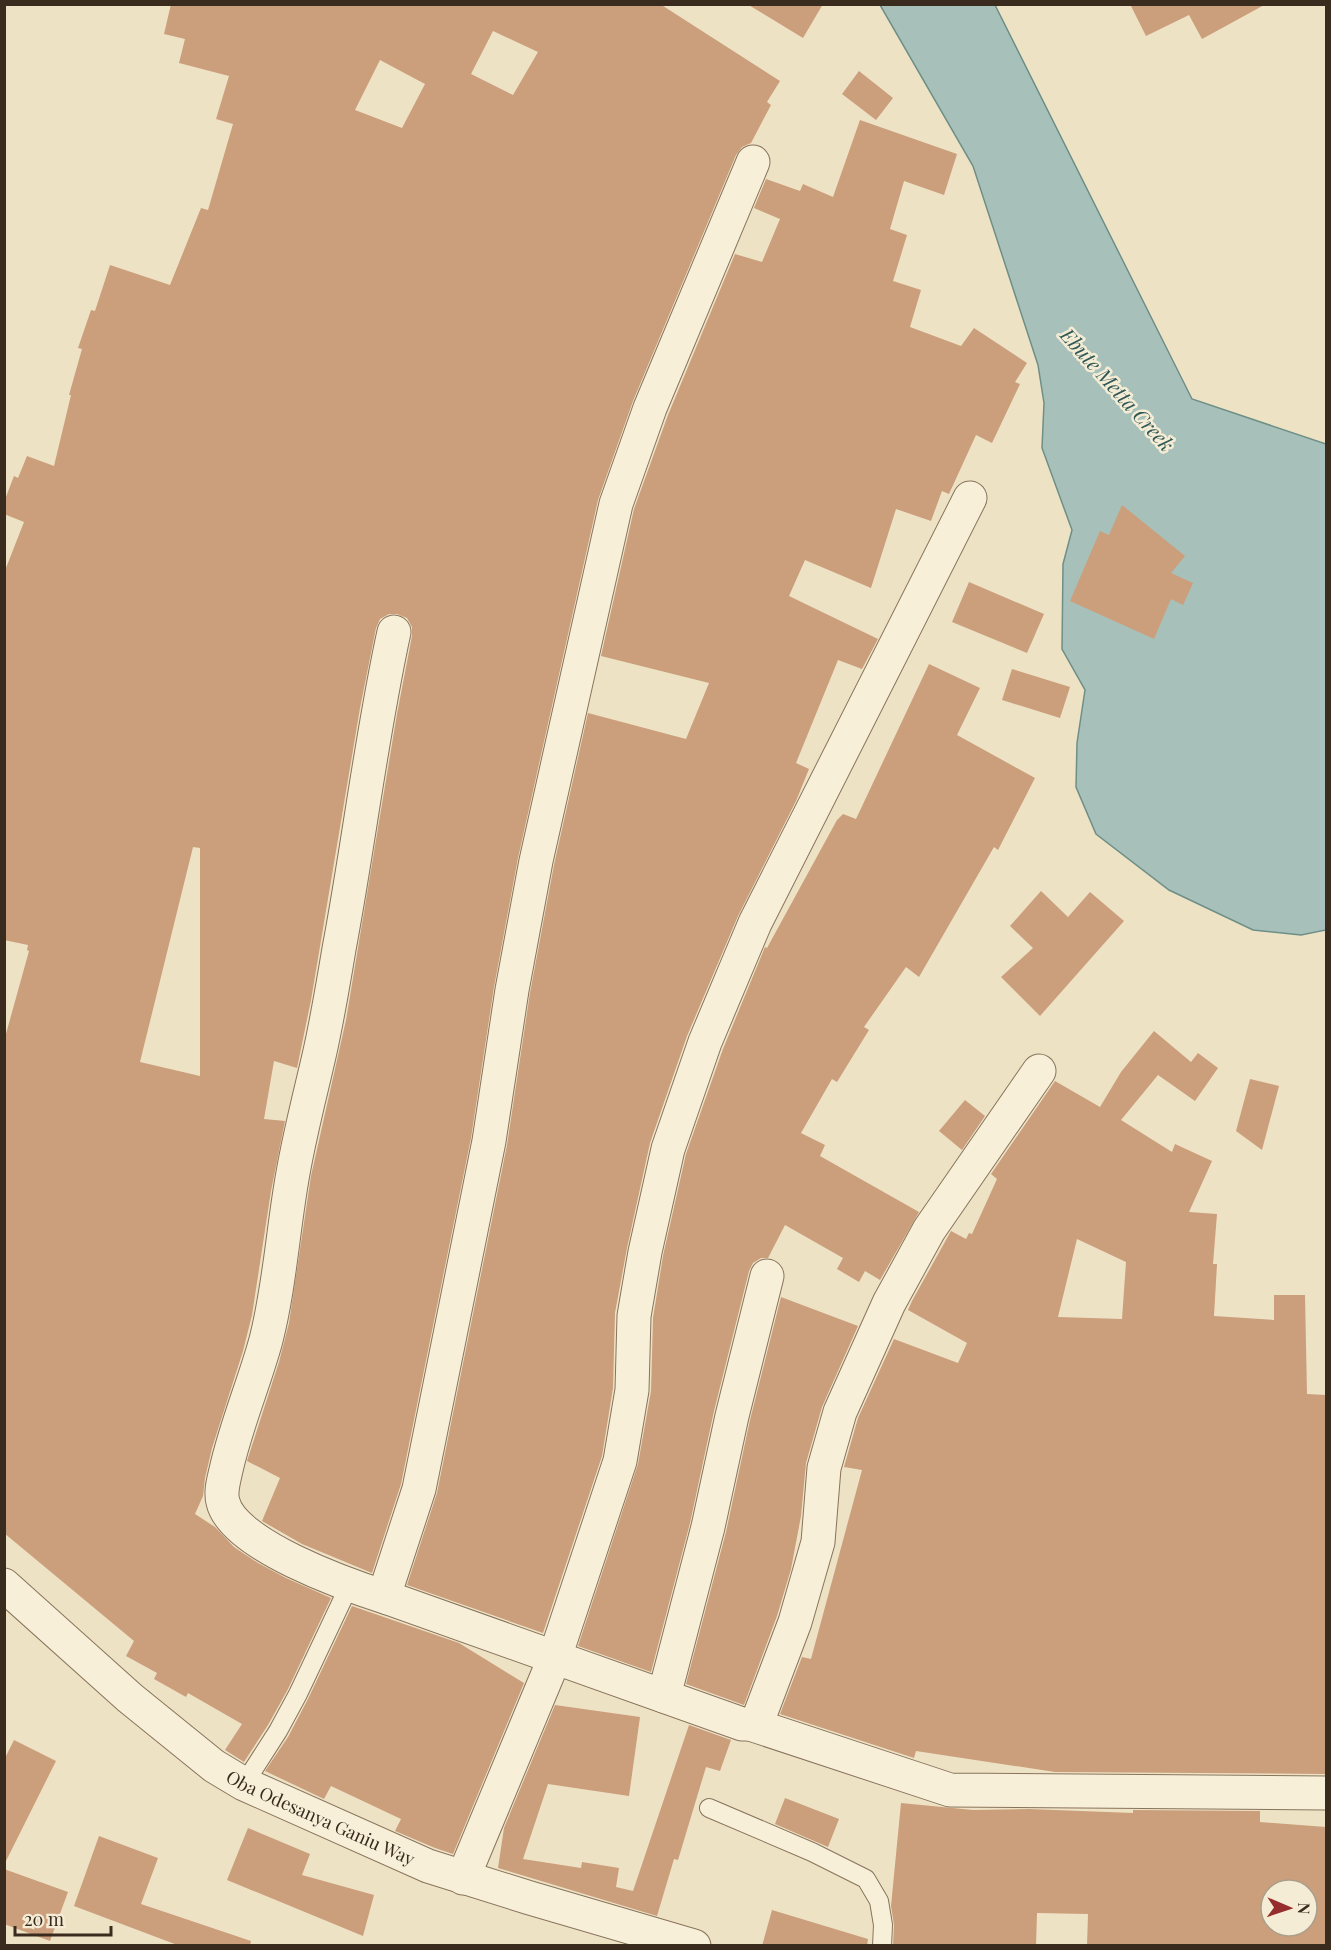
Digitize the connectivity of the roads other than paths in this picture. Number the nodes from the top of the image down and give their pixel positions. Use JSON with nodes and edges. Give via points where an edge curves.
{"nodes":[{"id":1,"x":753,"y":162,"type":"dead end"},
{"id":2,"x":970,"y":498,"type":"dead end"},
{"id":3,"x":394,"y":632,"type":"dead end"},
{"id":4,"x":1039,"y":1071,"type":"dead end"},
{"id":5,"x":767,"y":1276,"type":"dead end"},
{"id":6,"x":4,"y":1585,"type":"edge"},
{"id":7,"x":350,"y":1586,"type":"junction"},
{"id":8,"x":387,"y":1598,"type":"junction"},
{"id":9,"x":555,"y":1657,"type":"junction"},
{"id":10,"x":664,"y":1696,"type":"junction"},
{"id":11,"x":750,"y":1724,"type":"junction"},
{"id":12,"x":244,"y":1784,"type":"junction"},
{"id":13,"x":1326,"y":1793,"type":"edge"},
{"id":14,"x":709,"y":1808,"type":"dead end"},
{"id":15,"x":463,"y":1878,"type":"junction"},
{"id":16,"x":694,"y":1946,"type":"edge"},
{"id":17,"x":882,"y":1946,"type":"edge"}],
"edges":[{"from":1,"to":8,"type":"street","via":[[650,408],[616,504],[536,861],[489,1141],[418,1489],[387,1587]]},
{"from":2,"to":9,"type":"street","via":[[755,923],[705,1042],[668,1149],[645,1252],[633,1316],[632,1390],[620,1461]]},
{"from":3,"to":7,"type":"street","via":[[340,946],[292,1175],[266,1339],[233,1440],[222,1501],[230,1520],[262,1544]]},
{"from":4,"to":11,"type":"street","via":[[929,1230],[889,1303],[840,1412],[824,1468],[818,1542],[795,1622],[758,1720]]},
{"from":5,"to":10,"type":"street"},
{"from":6,"to":12,"type":"street","name":"Oba Odesanya Ganiu Way","via":[[130,1698],[214,1766]]},
{"from":7,"to":8,"type":"street"},
{"from":7,"to":12,"type":"lane","via":[[293,1703]]},
{"from":8,"to":9,"type":"street"},
{"from":9,"to":10,"type":"street"},
{"from":9,"to":15,"type":"street"},
{"from":10,"to":11,"type":"street"},
{"from":11,"to":13,"type":"street","via":[[950,1790]]},
{"from":12,"to":15,"type":"street","name":"Oba Odesanya Ganiu Way"},
{"from":14,"to":17,"type":"lane","via":[[812,1851],[866,1879],[879,1901]]},
{"from":15,"to":16,"type":"street","name":"Oba Odesanya Ganiu Way"}]}
